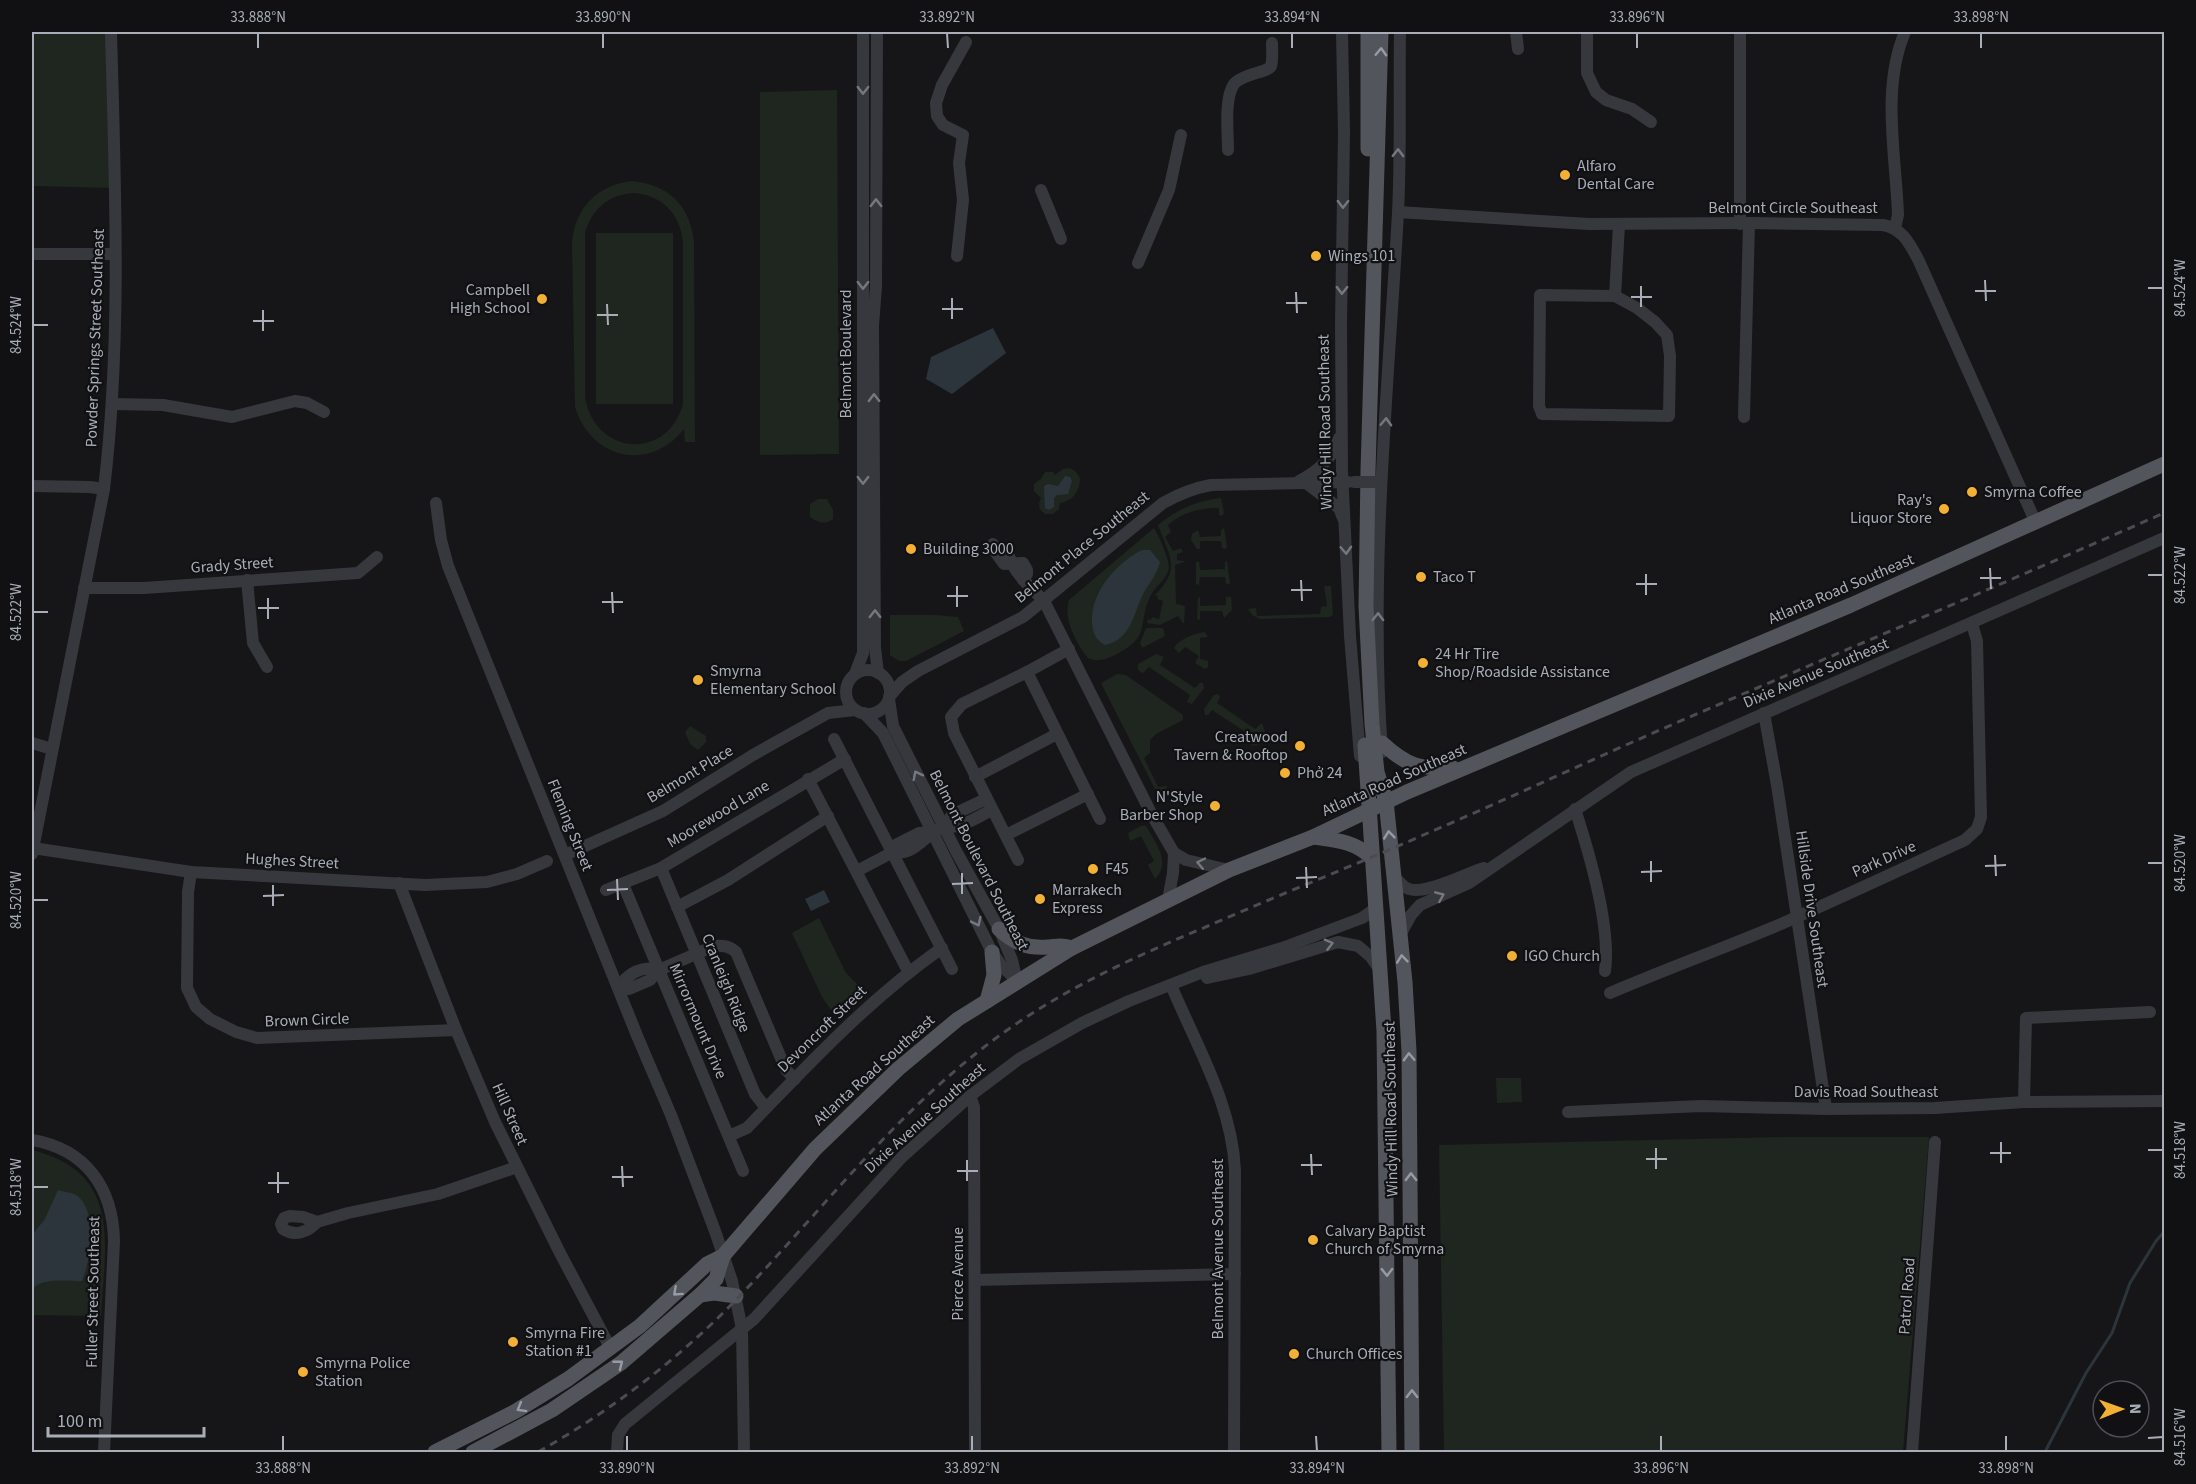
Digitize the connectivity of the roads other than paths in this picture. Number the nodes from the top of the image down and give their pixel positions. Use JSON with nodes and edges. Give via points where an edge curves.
{"nodes":[{"id":1,"x":111,"y":32,"type":"edge"},
{"id":2,"x":863,"y":32,"type":"edge"},
{"id":3,"x":876,"y":32,"type":"edge"},
{"id":4,"x":1342,"y":32,"type":"edge"},
{"id":5,"x":1368,"y":32,"type":"edge"},
{"id":6,"x":1381,"y":32,"type":"edge"},
{"id":7,"x":1400,"y":32,"type":"edge"},
{"id":8,"x":1516,"y":32,"type":"edge"},
{"id":9,"x":1587,"y":32,"type":"edge"},
{"id":10,"x":1740,"y":32,"type":"edge"},
{"id":11,"x":1905,"y":32,"type":"edge"},
{"id":12,"x":966,"y":42,"type":"dead end"},
{"id":13,"x":1272,"y":43,"type":"dead end"},
{"id":14,"x":1518,"y":49,"type":"dead end"},
{"id":15,"x":1651,"y":122,"type":"dead end"},
{"id":16,"x":1181,"y":135,"type":"dead end"},
{"id":17,"x":1228,"y":150,"type":"dead end"},
{"id":18,"x":1041,"y":190,"type":"dead end"},
{"id":19,"x":1398,"y":212,"type":"junction"},
{"id":20,"x":1744,"y":223,"type":"junction"},
{"id":21,"x":1619,"y":225,"type":"junction"},
{"id":22,"x":1895,"y":228,"type":"junction"},
{"id":23,"x":1061,"y":238,"type":"dead end"},
{"id":24,"x":32,"y":254,"type":"edge"},
{"id":25,"x":116,"y":254,"type":"junction"},
{"id":26,"x":957,"y":256,"type":"dead end"},
{"id":27,"x":1138,"y":263,"type":"dead end"},
{"id":28,"x":1615,"y":296,"type":"junction"},
{"id":29,"x":112,"y":404,"type":"junction"},
{"id":30,"x":324,"y":412,"type":"dead end"},
{"id":31,"x":1744,"y":417,"type":"dead end"},
{"id":32,"x":1342,"y":428,"type":"junction"},
{"id":33,"x":2164,"y":464,"type":"edge"},
{"id":34,"x":1348,"y":482,"type":"junction"},
{"id":35,"x":1381,"y":482,"type":"junction"},
{"id":36,"x":1300,"y":483,"type":"junction"},
{"id":37,"x":32,"y":486,"type":"edge"},
{"id":38,"x":104,"y":489,"type":"junction"},
{"id":39,"x":436,"y":504,"type":"dead end"},
{"id":40,"x":1344,"y":521,"type":"junction"},
{"id":41,"x":2036,"y":523,"type":"junction"},
{"id":42,"x":2164,"y":538,"type":"edge"},
{"id":43,"x":993,"y":544,"type":"dead end"},
{"id":44,"x":377,"y":557,"type":"dead end"},
{"id":45,"x":247,"y":580,"type":"junction"},
{"id":46,"x":84,"y":588,"type":"junction"},
{"id":47,"x":1044,"y":601,"type":"junction"},
{"id":48,"x":1972,"y":624,"type":"junction"},
{"id":49,"x":1068,"y":649,"type":"junction"},
{"id":50,"x":267,"y":666,"type":"dead end"},
{"id":51,"x":918,"y":671,"type":"junction"},
{"id":52,"x":1026,"y":672,"type":"junction"},
{"id":53,"x":879,"y":673,"type":"junction"},
{"id":54,"x":855,"y":675,"type":"junction"},
{"id":55,"x":847,"y":688,"type":"junction"},
{"id":56,"x":889,"y":698,"type":"junction"},
{"id":57,"x":860,"y":711,"type":"junction"},
{"id":58,"x":828,"y":713,"type":"junction"},
{"id":59,"x":1764,"y":713,"type":"junction"},
{"id":60,"x":1057,"y":734,"type":"junction"},
{"id":61,"x":834,"y":739,"type":"dead end"},
{"id":62,"x":32,"y":743,"type":"edge"},
{"id":63,"x":1382,"y":743,"type":"junction"},
{"id":64,"x":52,"y":749,"type":"junction"},
{"id":65,"x":844,"y":759,"type":"junction"},
{"id":66,"x":1462,"y":768,"type":"junction"},
{"id":67,"x":975,"y":777,"type":"junction"},
{"id":68,"x":808,"y":779,"type":"junction"},
{"id":69,"x":1088,"y":794,"type":"junction"},
{"id":70,"x":1386,"y":801,"type":"junction"},
{"id":71,"x":989,"y":804,"type":"junction"},
{"id":72,"x":1575,"y":809,"type":"junction"},
{"id":73,"x":1368,"y":810,"type":"junction"},
{"id":74,"x":828,"y":816,"type":"junction"},
{"id":75,"x":1100,"y":819,"type":"dead end"},
{"id":76,"x":938,"y":830,"type":"junction"},
{"id":77,"x":1006,"y":835,"type":"junction"},
{"id":78,"x":1313,"y":837,"type":"junction"},
{"id":79,"x":32,"y":851,"type":"edge"},
{"id":80,"x":892,"y":852,"type":"junction"},
{"id":81,"x":1174,"y":853,"type":"junction"},
{"id":82,"x":565,"y":855,"type":"junction"},
{"id":83,"x":1372,"y":858,"type":"junction"},
{"id":84,"x":1018,"y":860,"type":"dead end"},
{"id":85,"x":547,"y":861,"type":"dead end"},
{"id":86,"x":1496,"y":865,"type":"junction"},
{"id":87,"x":661,"y":868,"type":"junction"},
{"id":88,"x":1229,"y":870,"type":"junction"},
{"id":89,"x":857,"y":871,"type":"junction"},
{"id":90,"x":191,"y":872,"type":"junction"},
{"id":91,"x":1394,"y":877,"type":"junction"},
{"id":92,"x":399,"y":883,"type":"junction"},
{"id":93,"x":623,"y":884,"type":"junction"},
{"id":94,"x":606,"y":891,"type":"dead end"},
{"id":95,"x":1168,"y":900,"type":"junction"},
{"id":96,"x":1376,"y":904,"type":"junction"},
{"id":97,"x":677,"y":907,"type":"junction"},
{"id":98,"x":1796,"y":916,"type":"junction"},
{"id":99,"x":999,"y":929,"type":"junction"},
{"id":100,"x":1400,"y":935,"type":"junction"},
{"id":101,"x":942,"y":948,"type":"junction"},
{"id":102,"x":1072,"y":948,"type":"junction"},
{"id":103,"x":992,"y":952,"type":"junction"},
{"id":104,"x":696,"y":954,"type":"junction"},
{"id":105,"x":952,"y":969,"type":"dead end"},
{"id":106,"x":659,"y":970,"type":"junction"},
{"id":107,"x":908,"y":971,"type":"junction"},
{"id":108,"x":1381,"y":972,"type":"junction"},
{"id":109,"x":1605,"y":972,"type":"dead end"},
{"id":110,"x":1017,"y":982,"type":"junction"},
{"id":111,"x":1171,"y":985,"type":"junction"},
{"id":112,"x":619,"y":988,"type":"junction"},
{"id":113,"x":1610,"y":993,"type":"dead end"},
{"id":114,"x":987,"y":1001,"type":"junction"},
{"id":115,"x":2150,"y":1012,"type":"dead end"},
{"id":116,"x":456,"y":1030,"type":"junction"},
{"id":117,"x":795,"y":1079,"type":"junction"},
{"id":118,"x":970,"y":1096,"type":"junction"},
{"id":119,"x":2164,"y":1101,"type":"edge"},
{"id":120,"x":2024,"y":1102,"type":"junction"},
{"id":121,"x":766,"y":1108,"type":"junction"},
{"id":122,"x":1826,"y":1109,"type":"junction"},
{"id":123,"x":1568,"y":1112,"type":"dead end"},
{"id":124,"x":729,"y":1136,"type":"junction"},
{"id":125,"x":32,"y":1140,"type":"edge"},
{"id":126,"x":1935,"y":1142,"type":"dead end"},
{"id":127,"x":517,"y":1167,"type":"junction"},
{"id":128,"x":743,"y":1171,"type":"dead end"},
{"id":129,"x":317,"y":1222,"type":"dead end"},
{"id":130,"x":723,"y":1256,"type":"junction"},
{"id":131,"x":1235,"y":1274,"type":"junction"},
{"id":132,"x":975,"y":1280,"type":"junction"},
{"id":133,"x":700,"y":1295,"type":"junction"},
{"id":134,"x":736,"y":1296,"type":"junction"},
{"id":135,"x":742,"y":1329,"type":"junction"},
{"id":136,"x":611,"y":1349,"type":"junction"},
{"id":137,"x":104,"y":1452,"type":"edge"},
{"id":138,"x":435,"y":1452,"type":"edge"},
{"id":139,"x":473,"y":1452,"type":"edge"},
{"id":140,"x":617,"y":1452,"type":"edge"},
{"id":141,"x":744,"y":1452,"type":"edge"},
{"id":142,"x":975,"y":1452,"type":"edge"},
{"id":143,"x":1234,"y":1452,"type":"edge"},
{"id":144,"x":1389,"y":1452,"type":"edge"},
{"id":145,"x":1412,"y":1452,"type":"edge"},
{"id":146,"x":1912,"y":1452,"type":"edge"}],
"edges":[{"from":1,"to":25,"type":"street","name":"Powder Springs Street Southeast"},
{"from":2,"to":54,"type":"street","name":"Belmont Boulevard","one_way":true,"via":[[863,653]]},
{"from":53,"to":3,"type":"street","name":"Belmont Boulevard","one_way":true,"via":[[875,648],[873,325]]},
{"from":4,"to":32,"type":"street","name":"Windy Hill Road Southeast","one_way":true},
{"from":5,"to":73,"type":"main road","name":"Windy Hill Road Southeast","via":[[1357,610]]},
{"from":70,"to":6,"type":"main road","name":"Windy Hill Road Southeast","one_way":true,"via":[[1377,772],[1372,724],[1366,606]]},
{"from":19,"to":7,"type":"street","name":"Windy Hill Road Southeast","one_way":true},
{"from":8,"to":14,"type":"street"},
{"from":9,"to":15,"type":"street","via":[[1587,73],[1596,92]]},
{"from":10,"to":20,"type":"street"},
{"from":11,"to":22,"type":"street","via":[[1897,54],[1892,95],[1898,215]]},
{"from":12,"to":26,"type":"street","via":[[936,103],[943,126],[963,135],[959,163],[963,200]]},
{"from":13,"to":17,"type":"street","via":[[1270,68],[1248,74],[1232,88],[1227,113]]},
{"from":16,"to":27,"type":"street","via":[[1169,190]]},
{"from":18,"to":23,"type":"street"},
{"from":19,"to":21,"type":"street","name":"Belmont Circle Southeast"},
{"from":35,"to":19,"type":"street","name":"Windy Hill Road Southeast","one_way":true},
{"from":20,"to":21,"type":"street","name":"Belmont Circle Southeast"},
{"from":20,"to":22,"type":"street","name":"Belmont Circle Southeast"},
{"from":20,"to":31,"type":"street"},
{"from":21,"to":28,"type":"street"},
{"from":22,"to":41,"type":"street","name":"Belmont Circle Southeast","via":[[1918,259]]},
{"from":24,"to":25,"type":"street"},
{"from":25,"to":29,"type":"street","name":"Powder Springs Street Southeast"},
{"from":28,"to":28,"type":"street","via":[[1540,295],[1542,414],[1669,416],[1667,334],[1637,308]]},
{"from":29,"to":30,"type":"street","via":[[163,405],[232,417],[295,401]]},
{"from":29,"to":38,"type":"street","name":"Powder Springs Street Southeast"},
{"from":32,"to":34,"type":"street","name":"Windy Hill Road Southeast"},
{"from":32,"to":36,"type":"street","via":[[1329,458]]},
{"from":33,"to":41,"type":"main road","name":"Atlanta Road Southeast"},
{"from":34,"to":35,"type":"street","name":"Belmont Place Southeast","bridge":true},
{"from":34,"to":36,"type":"street","name":"Belmont Place Southeast"},
{"from":34,"to":40,"type":"street","name":"Windy Hill Road Southeast"},
{"from":63,"to":35,"type":"street","name":"Windy Hill Road Southeast","one_way":true,"via":[[1377,670]]},
{"from":36,"to":40,"type":"street","via":[[1339,508]]},
{"from":36,"to":47,"type":"street","name":"Belmont Place Southeast","via":[[1192,489],[1163,503]]},
{"from":37,"to":38,"type":"street"},
{"from":38,"to":46,"type":"street","name":"Powder Springs Street Southeast"},
{"from":39,"to":82,"type":"street","name":"Fleming Street","via":[[448,566]]},
{"from":40,"to":73,"type":"street","name":"Windy Hill Road Southeast","one_way":true,"via":[[1353,681]]},
{"from":41,"to":66,"type":"main road","name":"Atlanta Road Southeast","via":[[1629,700]]},
{"from":42,"to":48,"type":"street","name":"Dixie Avenue Southeast"},
{"from":43,"to":47,"type":"street","via":[[1004,564],[1010,560],[1023,562],[1027,574],[1023,580]]},
{"from":44,"to":45,"type":"street","name":"Grady Street","via":[[358,573]]},
{"from":45,"to":46,"type":"street","name":"Grady Street"},
{"from":45,"to":50,"type":"street","via":[[253,643]]},
{"from":46,"to":64,"type":"street","name":"Powder Springs Street Southeast"},
{"from":47,"to":49,"type":"street"},
{"from":47,"to":51,"type":"street","name":"Belmont Place Southeast","via":[[1017,620]]},
{"from":48,"to":59,"type":"street","name":"Dixie Avenue Southeast"},
{"from":48,"to":98,"type":"street","name":"Park Drive","via":[[1977,640],[1981,817],[1977,829],[1965,840]]},
{"from":49,"to":52,"type":"street"},
{"from":49,"to":81,"type":"street"},
{"from":51,"to":53,"type":"street","name":"Belmont Place Southeast"},
{"from":51,"to":56,"type":"street","name":"Belmont Place Southeast"},
{"from":52,"to":60,"type":"street"},
{"from":52,"to":67,"type":"street","via":[[962,704],[951,717],[954,733]]},
{"from":53,"to":54,"type":"street","via":[[866,670]]},
{"from":53,"to":56,"type":"street","via":[[889,684]]},
{"from":54,"to":55,"type":"street"},
{"from":55,"to":57,"type":"street","via":[[848,700]]},
{"from":55,"to":58,"type":"street","name":"Belmont Place"},
{"from":56,"to":57,"type":"street","via":[[876,712]]},
{"from":76,"to":56,"type":"street","name":"Belmont Boulevard Southeast","one_way":true,"via":[[893,726]]},
{"from":57,"to":58,"type":"street","name":"Belmont Place"},
{"from":57,"to":76,"type":"street","name":"Belmont Boulevard Southeast","via":[[883,733]]},
{"from":58,"to":82,"type":"street","name":"Belmont Place","via":[[663,811]]},
{"from":59,"to":72,"type":"street","name":"Dixie Avenue Southeast","via":[[1631,772]]},
{"from":59,"to":98,"type":"street","name":"Hillside Drive Southeast"},
{"from":60,"to":67,"type":"street"},
{"from":60,"to":69,"type":"street"},
{"from":61,"to":65,"type":"street"},
{"from":62,"to":64,"type":"street"},
{"from":63,"to":66,"type":"main road","via":[[1413,766]]},
{"from":63,"to":70,"type":"street","name":"Windy Hill Road Southeast"},
{"from":64,"to":79,"type":"street","name":"Powder Springs Street Southeast"},
{"from":65,"to":68,"type":"street","name":"Moorewood Lane"},
{"from":65,"to":80,"type":"street"},
{"from":66,"to":70,"type":"main road","name":"Atlanta Road Southeast"},
{"from":67,"to":71,"type":"street"},
{"from":68,"to":74,"type":"street"},
{"from":68,"to":87,"type":"street","name":"Moorewood Lane"},
{"from":69,"to":75,"type":"street"},
{"from":69,"to":77,"type":"street"},
{"from":70,"to":73,"type":"main road","name":"Atlanta Road Southeast"},
{"from":91,"to":70,"type":"main road","name":"Windy Hill Road Southeast","one_way":true},
{"from":71,"to":76,"type":"street","via":[[958,826]]},
{"from":71,"to":77,"type":"street"},
{"from":72,"to":86,"type":"street","name":"Dixie Avenue Southeast"},
{"from":72,"to":109,"type":"street","via":[[1599,900],[1607,955]]},
{"from":73,"to":78,"type":"main road","name":"Atlanta Road Southeast"},
{"from":73,"to":83,"type":"main road","name":"Windy Hill Road Southeast"},
{"from":74,"to":89,"type":"street"},
{"from":74,"to":97,"type":"street"},
{"from":76,"to":80,"type":"street","via":[[918,833],[897,844]]},
{"from":76,"to":99,"type":"street","name":"Belmont Boulevard Southeast"},
{"from":76,"to":103,"type":"street","name":"Belmont Boulevard Southeast","one_way":true},
{"from":77,"to":84,"type":"street"},
{"from":78,"to":83,"type":"main road","via":[[1347,842]]},
{"from":78,"to":88,"type":"main road","name":"Atlanta Road Southeast"},
{"from":79,"to":90,"type":"street","name":"Hughes Street"},
{"from":80,"to":89,"type":"street"},
{"from":80,"to":101,"type":"street"},
{"from":88,"to":81,"type":"street","one_way":true,"via":[[1186,860]]},
{"from":81,"to":95,"type":"street"},
{"from":82,"to":112,"type":"street","name":"Fleming Street"},
{"from":83,"to":96,"type":"main road","name":"Windy Hill Road Southeast"},
{"from":85,"to":92,"type":"street","name":"Hughes Street","via":[[487,882]]},
{"from":86,"to":91,"type":"street","name":"Dixie Avenue Southeast","via":[[1422,890],[1410,889]]},
{"from":100,"to":86,"type":"street","name":"Dixie Avenue Southeast","one_way":true,"via":[[1420,905],[1469,883]]},
{"from":87,"to":93,"type":"street","name":"Moorewood Lane"},
{"from":87,"to":97,"type":"street","name":"Cranleigh Ridge"},
{"from":88,"to":95,"type":"main road","name":"Atlanta Road Southeast"},
{"from":89,"to":107,"type":"street"},
{"from":90,"to":92,"type":"street","name":"Hughes Street"},
{"from":90,"to":116,"type":"street","name":"Brown Circle","via":[[187,988],[196,1007],[210,1019],[257,1038]]},
{"from":91,"to":100,"type":"main road","name":"Windy Hill Road Southeast"},
{"from":92,"to":116,"type":"street","name":"Hill Street"},
{"from":93,"to":94,"type":"street","name":"Moorewood Lane"},
{"from":93,"to":106,"type":"street","name":"Mirrormount Drive"},
{"from":95,"to":102,"type":"main road","name":"Atlanta Road Southeast"},
{"from":96,"to":108,"type":"main road","name":"Windy Hill Road Southeast"},
{"from":96,"to":111,"type":"street","name":"Dixie Avenue Southeast","via":[[1362,918]]},
{"from":97,"to":104,"type":"street","name":"Cranleigh Ridge"},
{"from":98,"to":113,"type":"street","name":"Park Drive"},
{"from":98,"to":122,"type":"street","name":"Hillside Drive Southeast"},
{"from":99,"to":102,"type":"main road","via":[[1029,947]]},
{"from":99,"to":110,"type":"street","name":"Belmont Boulevard Southeast"},
{"from":145,"to":100,"type":"main road","name":"Windy Hill Road Southeast","one_way":true,"via":[[1409,1061]]},
{"from":101,"to":105,"type":"street"},
{"from":101,"to":107,"type":"street","name":"Devoncroft Street"},
{"from":102,"to":110,"type":"main road","name":"Atlanta Road Southeast"},
{"from":103,"to":110,"type":"street","name":"Belmont Boulevard Southeast"},
{"from":103,"to":114,"type":"main road","via":[[994,975]]},
{"from":104,"to":106,"type":"street"},
{"from":104,"to":117,"type":"street","via":[[721,945],[736,952],[786,1070]]},
{"from":104,"to":121,"type":"street","name":"Cranleigh Ridge","via":[[755,1094]]},
{"from":106,"to":112,"type":"street","via":[[649,967],[624,977]]},
{"from":106,"to":124,"type":"street","name":"Mirrormount Drive"},
{"from":107,"to":117,"type":"street","name":"Devoncroft Street","via":[[844,1027]]},
{"from":111,"to":108,"type":"street","name":"Dixie Avenue Southeast","one_way":true,"via":[[1249,969],[1338,942],[1358,946]]},
{"from":108,"to":144,"type":"main road","name":"Windy Hill Road Southeast","one_way":true},
{"from":110,"to":114,"type":"main road","name":"Atlanta Road Southeast"},
{"from":111,"to":118,"type":"street","name":"Dixie Avenue Southeast","via":[[1066,1031],[1019,1059]]},
{"from":111,"to":131,"type":"street","name":"Belmont Avenue Southeast","via":[[1216,1088],[1231,1136],[1235,1170]]},
{"from":112,"to":130,"type":"street","name":"Fleming Street"},
{"from":114,"to":130,"type":"main road","name":"Atlanta Road Southeast","via":[[958,1019],[876,1089],[815,1149]]},
{"from":115,"to":120,"type":"street","via":[[2026,1018]]},
{"from":116,"to":127,"type":"street","name":"Hill Street"},
{"from":117,"to":121,"type":"street","name":"Devoncroft Street"},
{"from":118,"to":132,"type":"street","name":"Pierce Avenue","via":[[974,1107]]},
{"from":118,"to":135,"type":"street","name":"Dixie Avenue Southeast","via":[[887,1172],[766,1308]]},
{"from":119,"to":120,"type":"street","name":"Davis Road Southeast"},
{"from":120,"to":122,"type":"street","name":"Davis Road Southeast"},
{"from":121,"to":124,"type":"street","name":"Devoncroft Street","via":[[747,1128]]},
{"from":122,"to":123,"type":"street","name":"Davis Road Southeast","via":[[1701,1106]]},
{"from":124,"to":128,"type":"street","name":"Mirrormount Drive"},
{"from":125,"to":137,"type":"street","name":"Fuller Street Southeast","via":[[79,1159],[105,1191],[111,1209],[114,1241]]},
{"from":126,"to":146,"type":"street","name":"Patrol Road"},
{"from":127,"to":129,"type":"street","via":[[438,1194]]},
{"from":127,"to":136,"type":"street","name":"Hill Street"},
{"from":130,"to":133,"type":"main road","name":"Atlanta Road Southeast","via":[[716,1279]]},
{"from":130,"to":134,"type":"street","name":"Fleming Street"},
{"from":130,"to":136,"type":"main road","name":"Atlanta Road Southeast","one_way":true,"via":[[706,1264]]},
{"from":131,"to":132,"type":"street"},
{"from":131,"to":143,"type":"street","name":"Belmont Avenue Southeast"},
{"from":132,"to":142,"type":"street","name":"Pierce Avenue"},
{"from":133,"to":134,"type":"main road"},
{"from":139,"to":133,"type":"main road","name":"Atlanta Road Southeast","one_way":true,"via":[[588,1387]]},
{"from":134,"to":135,"type":"street","name":"Fleming Street"},
{"from":135,"to":140,"type":"street","name":"Dixie Avenue Southeast","via":[[625,1424],[618,1436]]},
{"from":135,"to":141,"type":"street","name":"Fleming Street"},
{"from":136,"to":138,"type":"main road","name":"Atlanta Road Southeast","one_way":true,"via":[[540,1396]]}]}
